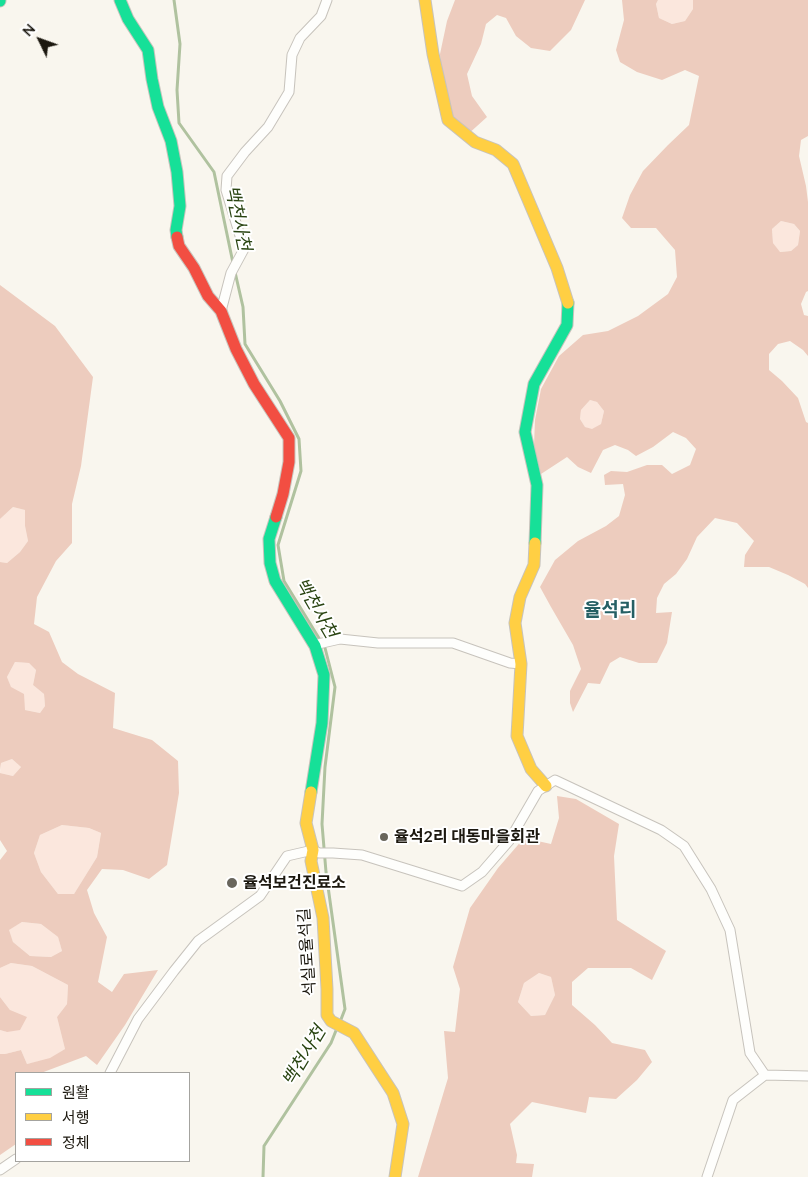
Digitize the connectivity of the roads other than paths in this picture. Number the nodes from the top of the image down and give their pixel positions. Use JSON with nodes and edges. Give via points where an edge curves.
{"nodes":[{"id":1,"x":120,"y":0,"type":"edge"},
{"id":2,"x":326,"y":0,"type":"edge"},
{"id":3,"x":425,"y":0,"type":"edge"},
{"id":4,"x":221,"y":311,"type":"junction"},
{"id":5,"x":316,"y":645,"type":"junction"},
{"id":6,"x":521,"y":664,"type":"junction"},
{"id":7,"x":546,"y":786,"type":"junction"},
{"id":8,"x":316,"y":852,"type":"junction"},
{"id":9,"x":111,"y":1072,"type":"edge"},
{"id":10,"x":765,"y":1075,"type":"junction"},
{"id":11,"x":808,"y":1076,"type":"edge"},
{"id":12,"x":15,"y":1160,"type":"edge"},
{"id":13,"x":0,"y":1170,"type":"edge"},
{"id":14,"x":395,"y":1177,"type":"edge"},
{"id":15,"x":707,"y":1177,"type":"edge"}],
"edges":[{"from":1,"to":4,"type":"street","name":"석실로율석길","via":[[148,50],[158,107],[171,140],[180,206],[176,230],[179,246],[208,296]]},
{"from":2,"to":4,"type":"street","via":[[320,16],[300,38],[292,55],[289,92],[268,127],[227,176],[226,190],[244,249],[231,273]]},
{"from":3,"to":6,"type":"street","via":[[448,120],[474,142],[496,150],[513,164],[557,268],[568,304],[567,325],[534,384],[524,432],[537,485],[534,565],[520,597],[514,623]]},
{"from":4,"to":5,"type":"street","name":"석실로율석길","via":[[254,384],[288,438],[289,462],[284,494],[269,539],[270,563],[275,582]]},
{"from":5,"to":6,"type":"street","via":[[340,639],[378,643],[453,642]]},
{"from":5,"to":8,"type":"street","name":"석실로율석길","via":[[324,675],[322,722],[306,823]]},
{"from":6,"to":7,"type":"street","via":[[517,736],[532,769]]},
{"from":7,"to":8,"type":"street","via":[[538,791],[509,841],[482,872],[462,886],[362,855]]},
{"from":7,"to":10,"type":"street","via":[[556,780],[661,830],[684,846],[711,889],[730,930],[750,1053]]},
{"from":8,"to":9,"type":"street","via":[[287,856],[260,896],[198,941],[138,1018]]},
{"from":8,"to":14,"type":"street","name":"석실로율석길","via":[[310,861],[324,918],[327,1014],[331,1021],[354,1033],[393,1093],[403,1124]]},
{"from":10,"to":11,"type":"street"},
{"from":10,"to":15,"type":"street","via":[[733,1100]]},
{"from":12,"to":13,"type":"street"}]}
